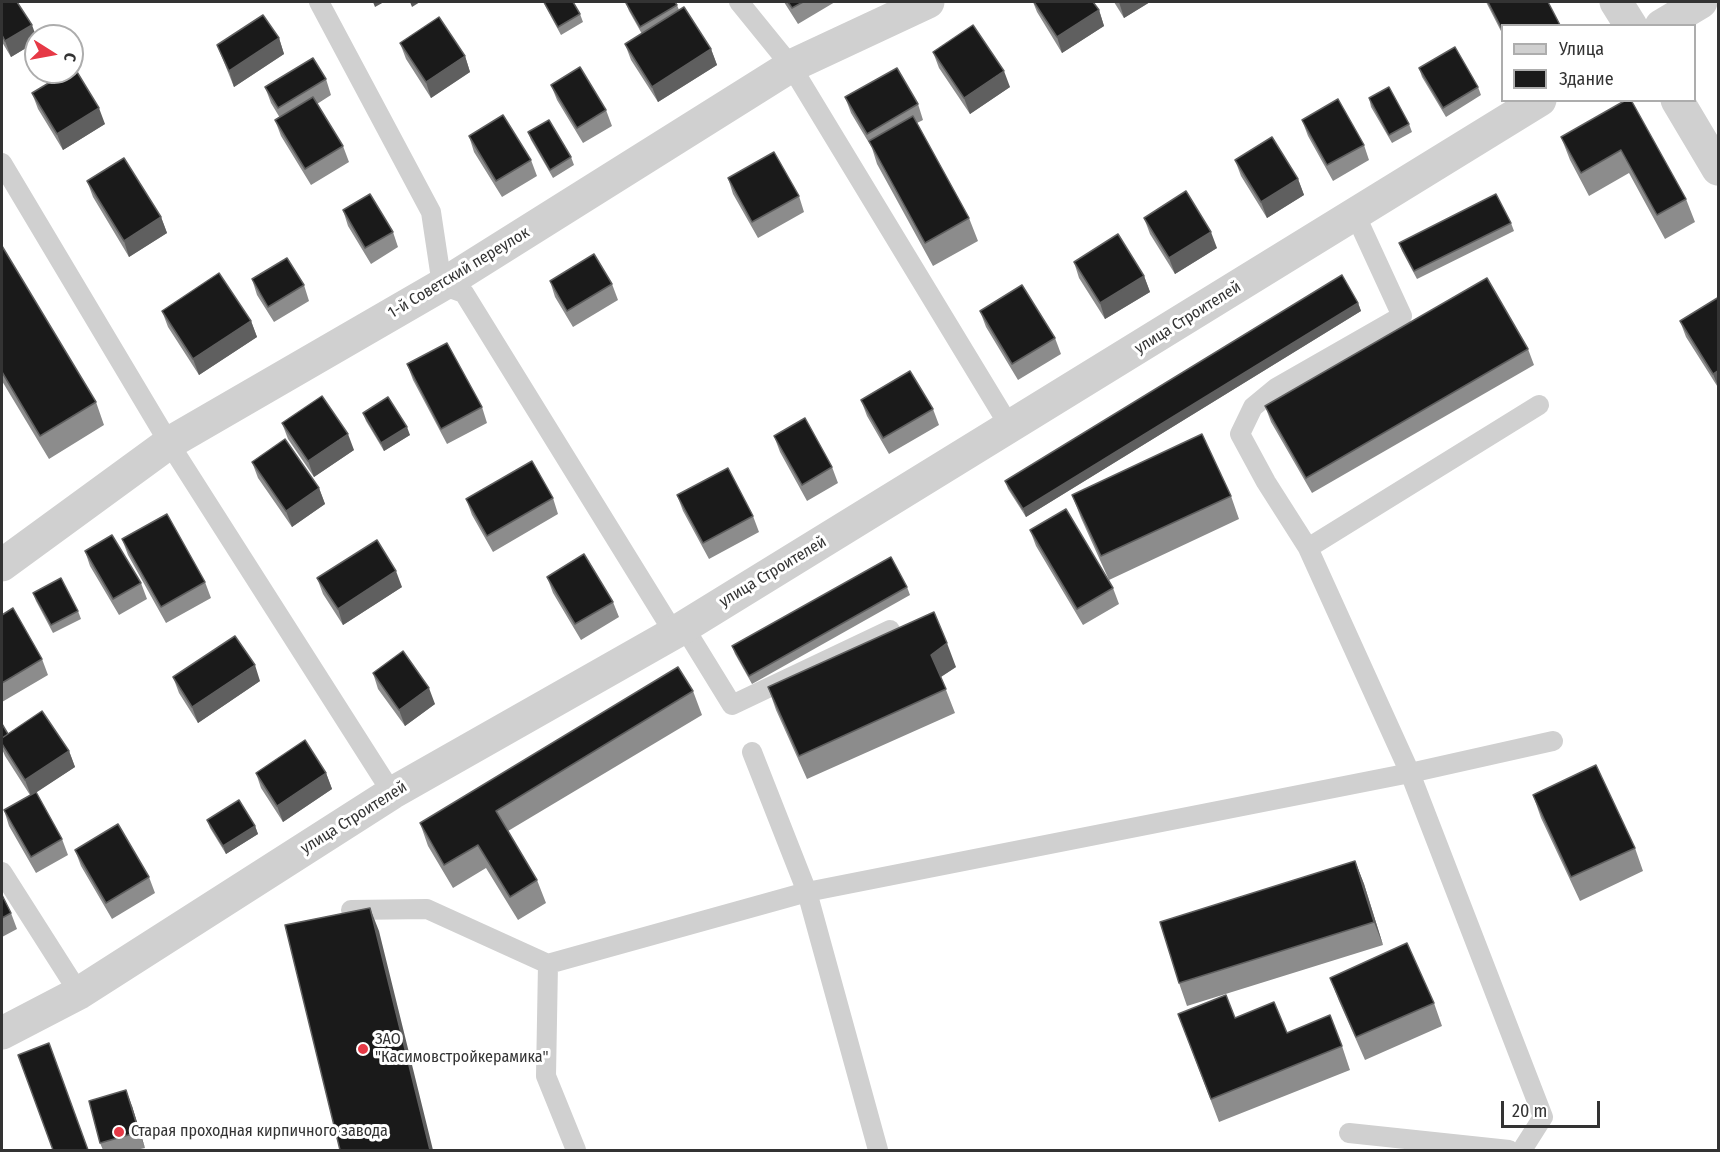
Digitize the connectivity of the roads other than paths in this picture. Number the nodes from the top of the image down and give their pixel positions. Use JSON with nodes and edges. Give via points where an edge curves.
{"nodes":[{"id":1,"x":319,"y":2,"type":"edge"},
{"id":2,"x":739,"y":2,"type":"edge"},
{"id":3,"x":928,"y":2,"type":"edge"},
{"id":4,"x":1616,"y":2,"type":"edge"},
{"id":5,"x":1701,"y":2,"type":"edge"},
{"id":6,"x":1630,"y":24,"type":"edge"},
{"id":7,"x":1664,"y":24,"type":"edge"},
{"id":8,"x":791,"y":66,"type":"junction"},
{"id":9,"x":1537,"y":102,"type":"edge"},
{"id":10,"x":1678,"y":102,"type":"edge"},
{"id":11,"x":2,"y":164,"type":"edge"},
{"id":12,"x":1719,"y":169,"type":"edge"},
{"id":13,"x":1355,"y":214,"type":"junction"},
{"id":14,"x":442,"y":285,"type":"junction"},
{"id":15,"x":1539,"y":405,"type":"dead end"},
{"id":16,"x":1010,"y":427,"type":"junction"},
{"id":17,"x":169,"y":443,"type":"junction"},
{"id":18,"x":1308,"y":548,"type":"junction"},
{"id":19,"x":2,"y":565,"type":"edge"},
{"id":20,"x":679,"y":630,"type":"junction"},
{"id":21,"x":890,"y":630,"type":"edge"},
{"id":22,"x":1553,"y":741,"type":"dead end"},
{"id":23,"x":752,"y":752,"type":"dead end"},
{"id":24,"x":1410,"y":773,"type":"junction"},
{"id":25,"x":392,"y":793,"type":"junction"},
{"id":26,"x":2,"y":872,"type":"edge"},
{"id":27,"x":807,"y":892,"type":"junction"},
{"id":28,"x":351,"y":910,"type":"edge"},
{"id":29,"x":548,"y":964,"type":"junction"},
{"id":30,"x":79,"y":993,"type":"junction"},
{"id":31,"x":2,"y":1034,"type":"edge"},
{"id":32,"x":1349,"y":1133,"type":"dead end"},
{"id":33,"x":576,"y":1150,"type":"edge"},
{"id":34,"x":878,"y":1150,"type":"edge"},
{"id":35,"x":1509,"y":1150,"type":"edge"},
{"id":36,"x":1522,"y":1150,"type":"edge"}],
"edges":[{"from":1,"to":14,"type":"lane","via":[[431,212]]},
{"from":2,"to":8,"type":"lane"},
{"from":3,"to":8,"type":"street","name":"1-й Советский переулок"},
{"from":4,"to":6,"type":"street"},
{"from":5,"to":7,"type":"street"},
{"from":8,"to":14,"type":"street","name":"1-й Советский переулок"},
{"from":8,"to":16,"type":"lane"},
{"from":9,"to":13,"type":"street","name":"улица Строителей"},
{"from":10,"to":12,"type":"street"},
{"from":11,"to":17,"type":"lane"},
{"from":13,"to":16,"type":"street","name":"улица Строителей"},
{"from":13,"to":18,"type":"lane","via":[[1402,316],[1276,388],[1253,407],[1240,434]]},
{"from":14,"to":17,"type":"street","name":"1-й Советский переулок"},
{"from":14,"to":20,"type":"lane","via":[[464,293]]},
{"from":15,"to":18,"type":"lane"},
{"from":16,"to":20,"type":"street","name":"улица Строителей"},
{"from":17,"to":19,"type":"street","name":"1-й Советский переулок"},
{"from":17,"to":25,"type":"lane"},
{"from":18,"to":24,"type":"lane"},
{"from":20,"to":21,"type":"lane","via":[[732,705]]},
{"from":20,"to":25,"type":"street","name":"улица Строителей"},
{"from":22,"to":24,"type":"lane"},
{"from":23,"to":27,"type":"lane"},
{"from":24,"to":27,"type":"lane"},
{"from":24,"to":36,"type":"lane","via":[[1543,1117]]},
{"from":25,"to":30,"type":"street","name":"улица Строителей"},
{"from":26,"to":30,"type":"lane"},
{"from":27,"to":29,"type":"lane"},
{"from":27,"to":34,"type":"lane"},
{"from":28,"to":29,"type":"lane","via":[[427,909]]},
{"from":29,"to":33,"type":"lane","via":[[546,1076]]},
{"from":30,"to":31,"type":"street","name":"улица Строителей"},
{"from":32,"to":35,"type":"lane"}]}
